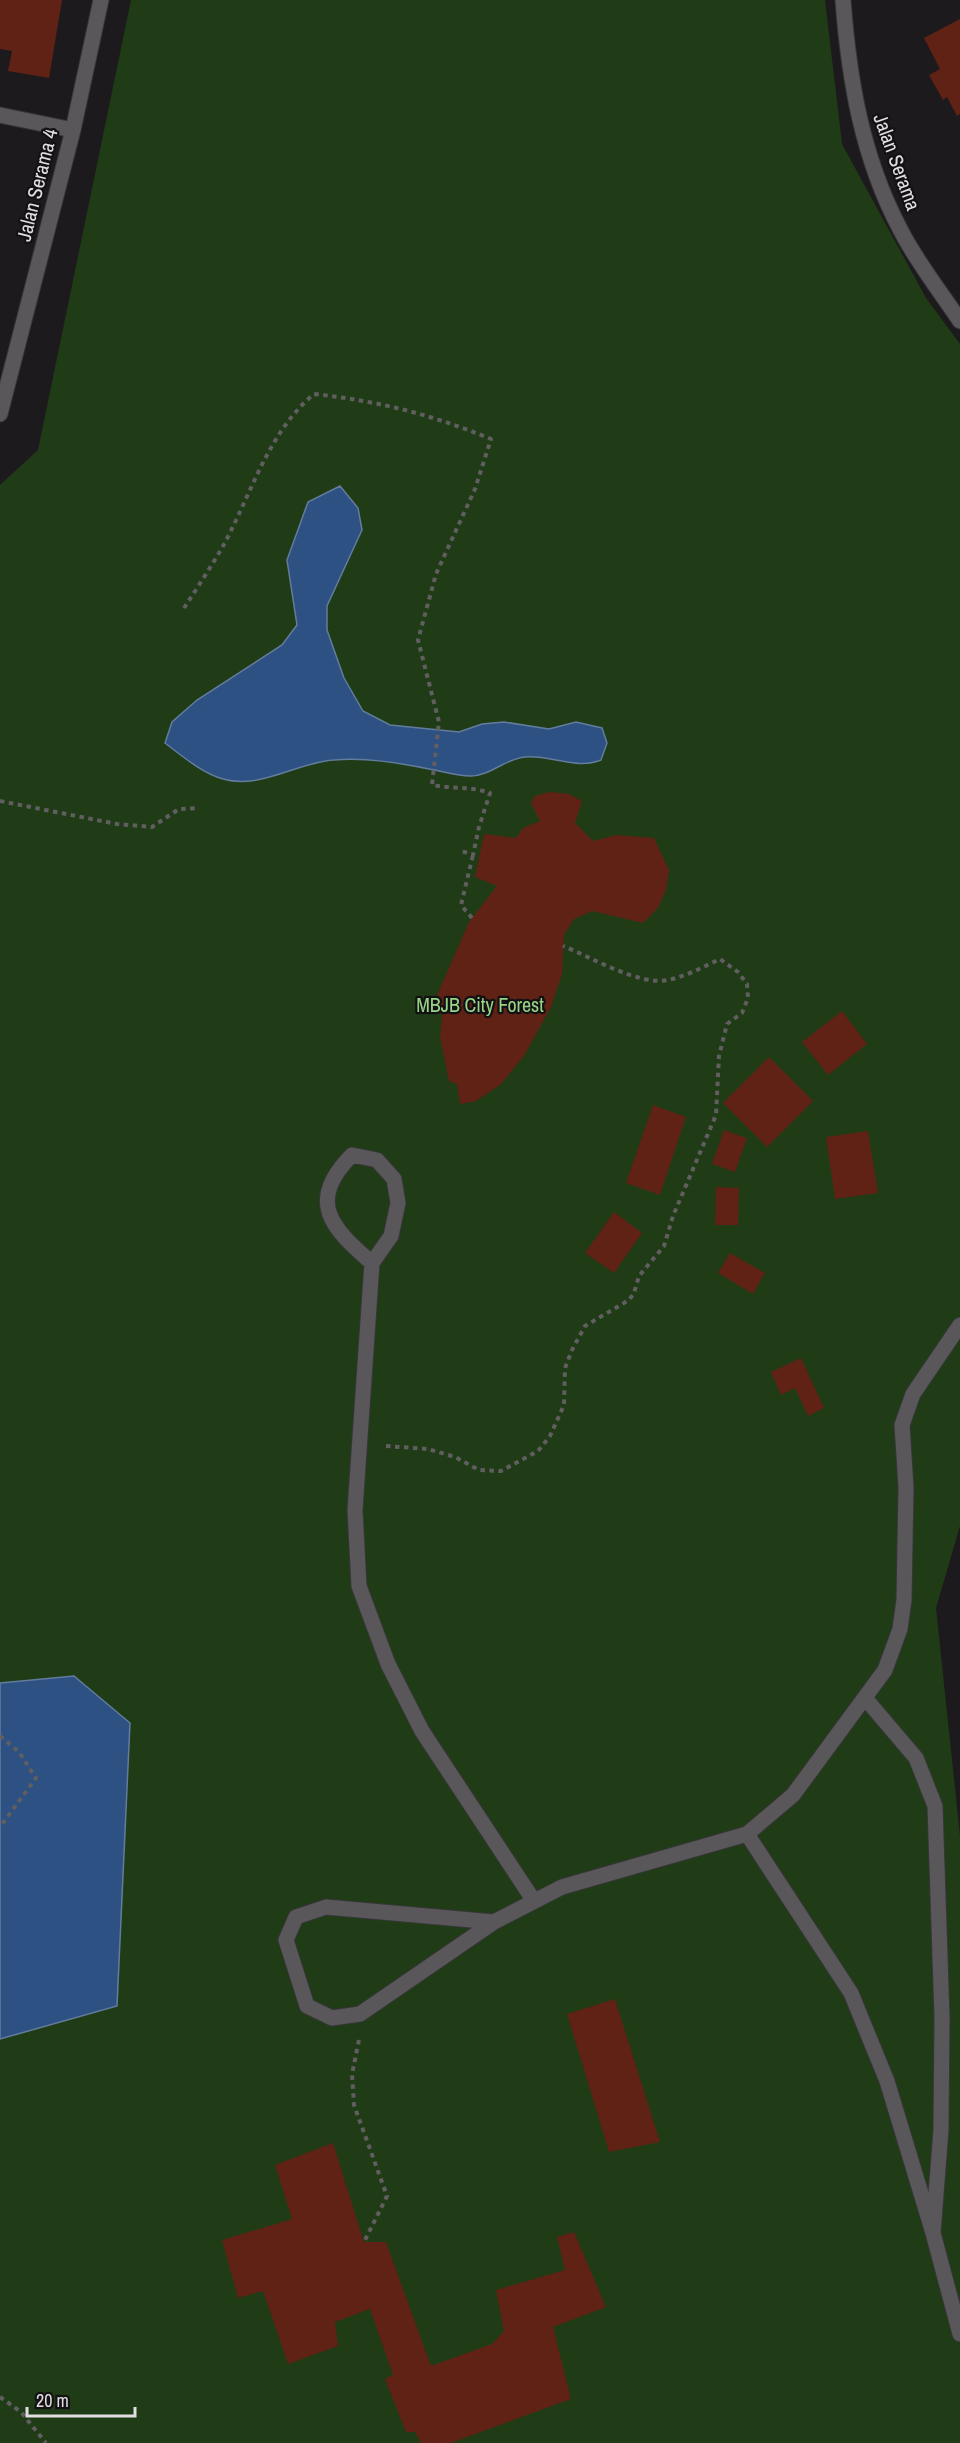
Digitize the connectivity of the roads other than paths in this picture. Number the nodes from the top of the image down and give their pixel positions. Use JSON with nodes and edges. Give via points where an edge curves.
{"nodes":[{"id":1,"x":101,"y":0,"type":"edge"},
{"id":2,"x":843,"y":0,"type":"edge"},
{"id":3,"x":0,"y":115,"type":"edge"},
{"id":4,"x":73,"y":130,"type":"junction"},
{"id":5,"x":960,"y":321,"type":"edge"},
{"id":6,"x":0,"y":414,"type":"edge"},
{"id":7,"x":372,"y":1263,"type":"junction"},
{"id":8,"x":960,"y":1325,"type":"edge"},
{"id":9,"x":865,"y":1698,"type":"junction"},
{"id":10,"x":747,"y":1834,"type":"junction"},
{"id":11,"x":534,"y":1901,"type":"junction"},
{"id":12,"x":494,"y":1922,"type":"junction"},
{"id":13,"x":933,"y":2233,"type":"junction"},
{"id":14,"x":960,"y":2334,"type":"edge"}],
"edges":[{"from":1,"to":4,"type":"street","name":"Jalan Serama 4"},
{"from":2,"to":5,"type":"street","name":"Jalan Serama","via":[[857,113],[874,171],[900,230]]},
{"from":3,"to":4,"type":"street"},
{"from":4,"to":6,"type":"street","name":"Jalan Serama 4"},
{"from":7,"to":7,"type":"street","via":[[341,1236],[326,1207],[334,1173],[352,1155],[376,1160],[394,1179],[398,1203],[391,1236]]},
{"from":7,"to":11,"type":"street","via":[[355,1510],[360,1586],[388,1665],[422,1731]]},
{"from":8,"to":9,"type":"street","via":[[913,1394],[902,1425],[906,1487],[904,1600],[900,1629],[885,1670]]},
{"from":9,"to":10,"type":"street","via":[[793,1795]]},
{"from":9,"to":13,"type":"street","via":[[916,1758],[935,1806],[942,2017],[941,2130]]},
{"from":10,"to":11,"type":"street","via":[[561,1887]]},
{"from":10,"to":13,"type":"street","via":[[851,1993],[887,2081]]},
{"from":11,"to":12,"type":"street"},
{"from":12,"to":12,"type":"street","via":[[360,2014],[333,2018],[307,2006],[286,1940],[296,1917],[326,1908]]},
{"from":13,"to":14,"type":"street"}]}
